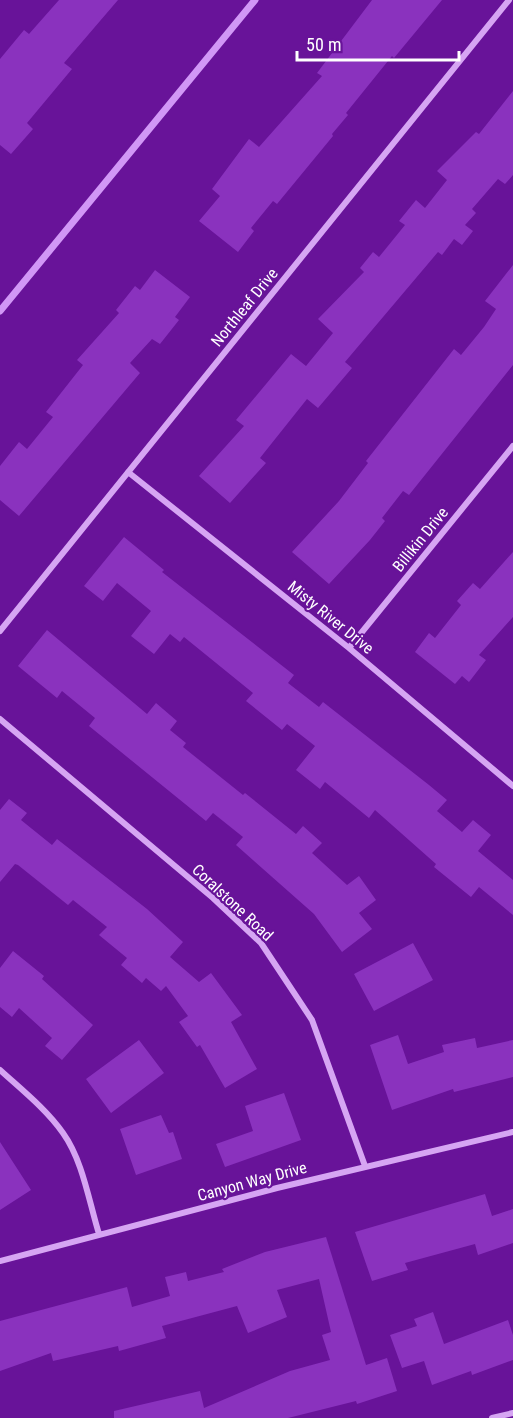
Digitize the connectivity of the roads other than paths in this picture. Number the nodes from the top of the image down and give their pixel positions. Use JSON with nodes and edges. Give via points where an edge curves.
{"nodes":[{"id":1,"x":509,"y":0,"type":"edge"},
{"id":2,"x":513,"y":446,"type":"edge"},
{"id":3,"x":128,"y":472,"type":"junction"},
{"id":4,"x":0,"y":631,"type":"edge"},
{"id":5,"x":349,"y":648,"type":"junction"},
{"id":6,"x":0,"y":719,"type":"edge"},
{"id":7,"x":513,"y":786,"type":"edge"},
{"id":8,"x":0,"y":1071,"type":"edge"},
{"id":9,"x":513,"y":1132,"type":"edge"},
{"id":10,"x":366,"y":1166,"type":"junction"},
{"id":11,"x":99,"y":1234,"type":"junction"},
{"id":12,"x":0,"y":1261,"type":"edge"},
{"id":13,"x":513,"y":1413,"type":"edge"},
{"id":14,"x":492,"y":1418,"type":"edge"}],
"edges":[{"from":1,"to":3,"type":"street","name":"Northleaf Drive"},
{"from":2,"to":5,"type":"street","name":"Billikin Drive"},
{"from":3,"to":4,"type":"street","name":"Northleaf Drive"},
{"from":3,"to":5,"type":"street","name":"Misty River Drive"},
{"from":5,"to":7,"type":"street","name":"Misty River Drive"},
{"from":6,"to":10,"type":"street","name":"Coralstone Road","via":[[261,943],[312,1020]]},
{"from":8,"to":11,"type":"street","via":[[49,1115],[64,1134],[75,1155]]},
{"from":9,"to":10,"type":"street","name":"Canyon Way Drive"},
{"from":10,"to":11,"type":"street","name":"Canyon Way Drive"},
{"from":11,"to":12,"type":"street","name":"Canyon Way Drive"},
{"from":13,"to":14,"type":"street"}]}
